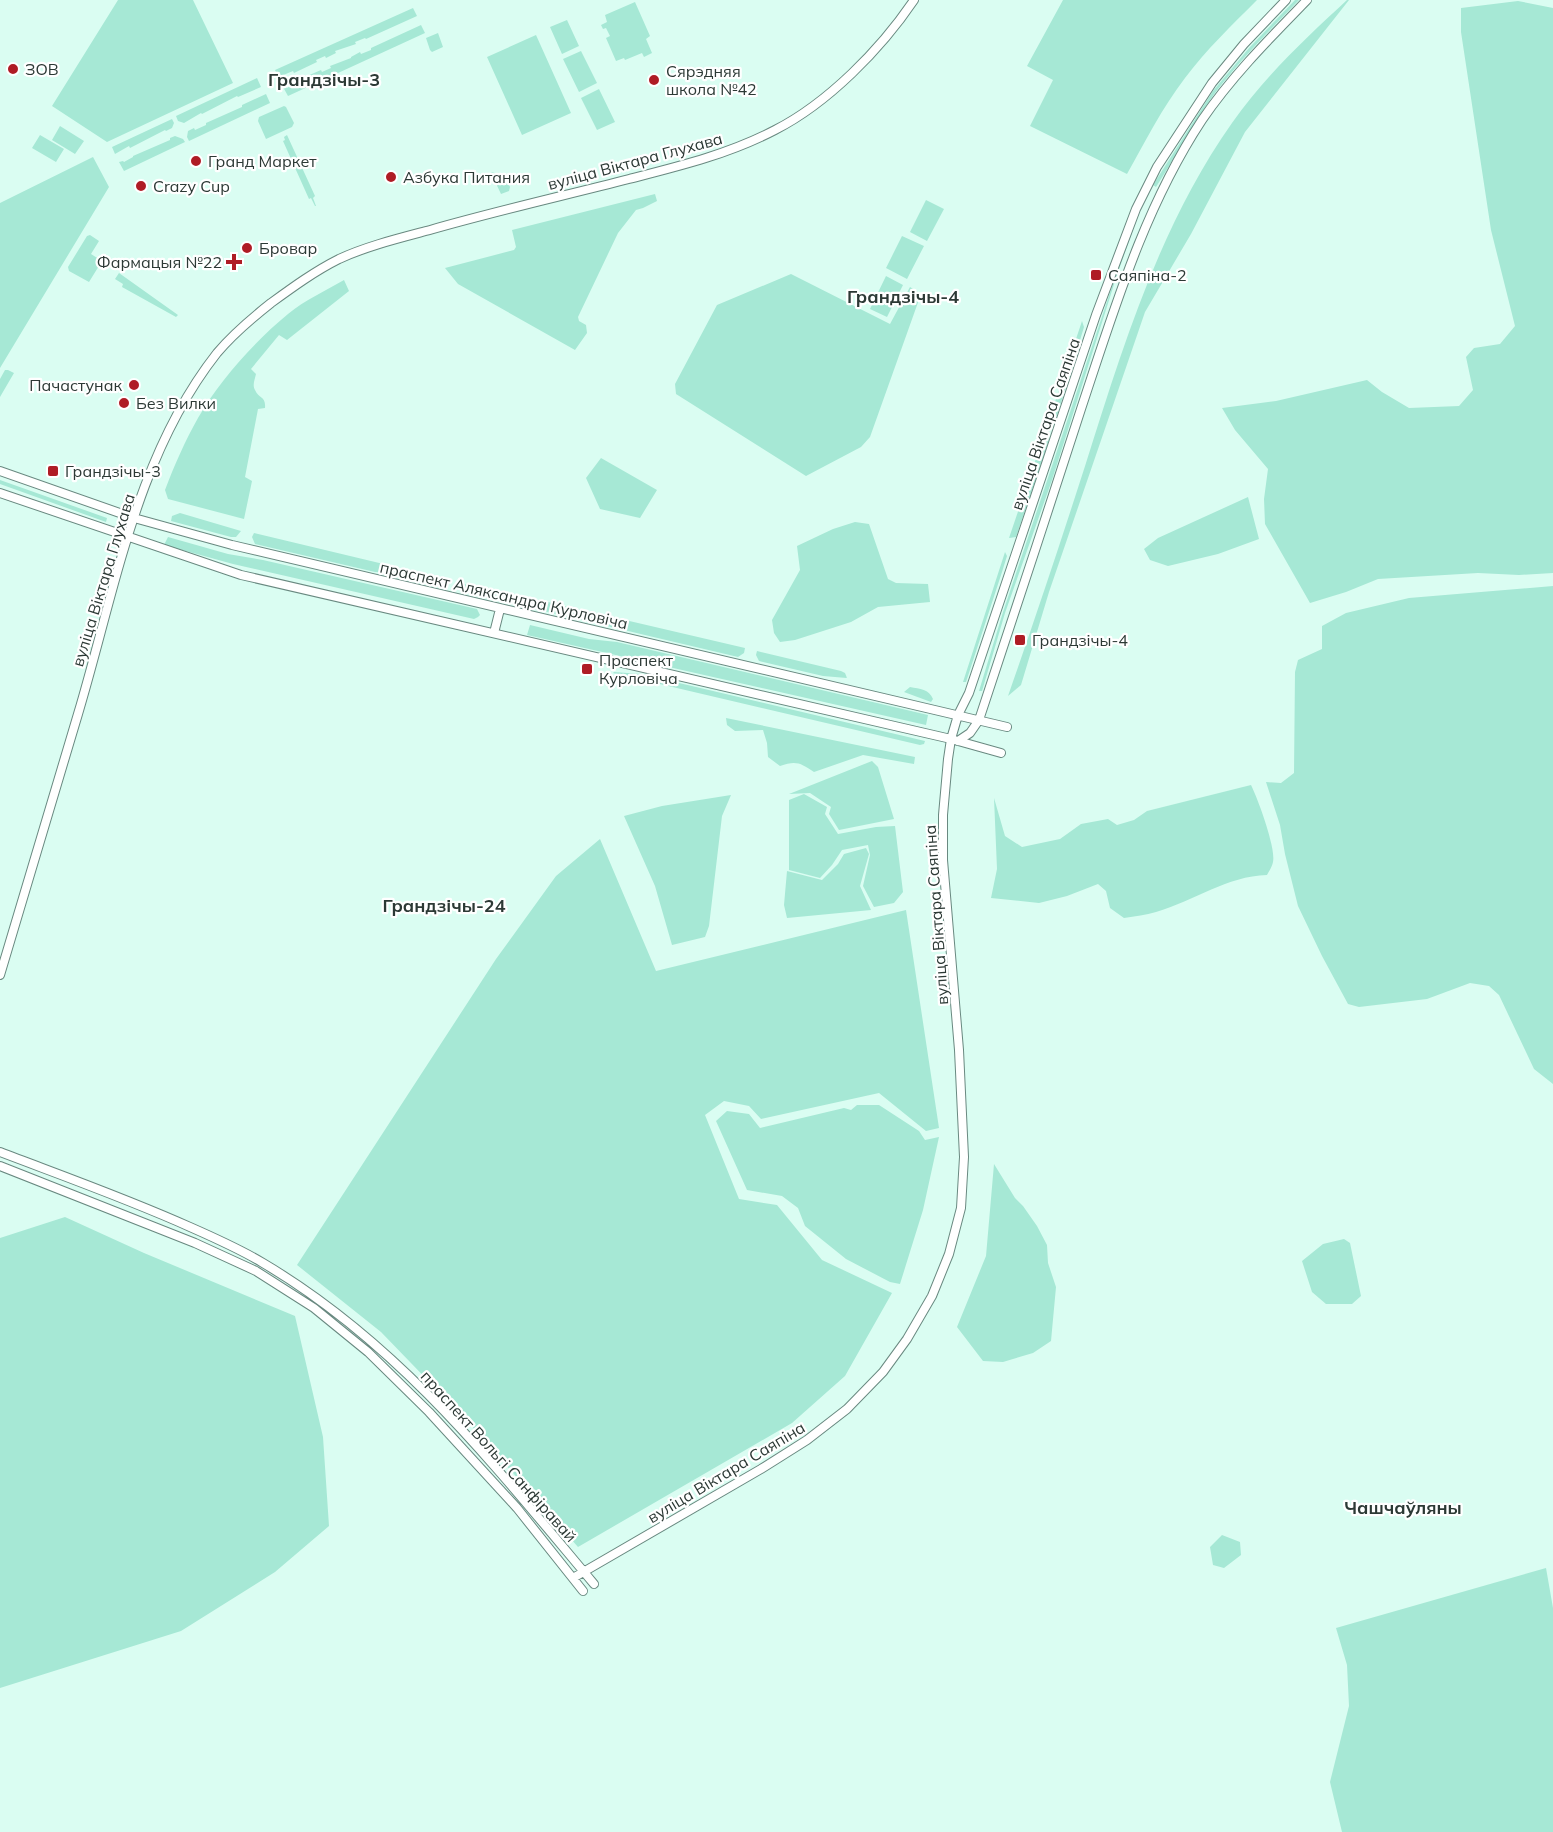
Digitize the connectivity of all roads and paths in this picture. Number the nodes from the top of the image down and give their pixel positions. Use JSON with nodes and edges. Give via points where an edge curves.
{"nodes":[{"id":1,"x":914,"y":0,"type":"edge"},
{"id":2,"x":1286,"y":0,"type":"edge"},
{"id":3,"x":1306,"y":0,"type":"edge"},
{"id":4,"x":1136,"y":209,"type":"junction"},
{"id":5,"x":1149,"y":216,"type":"junction"},
{"id":6,"x":0,"y":471,"type":"edge"},
{"id":7,"x":0,"y":493,"type":"edge"},
{"id":8,"x":134,"y":518,"type":"junction"},
{"id":9,"x":128,"y":537,"type":"junction"},
{"id":10,"x":500,"y":609,"type":"junction"},
{"id":11,"x":494,"y":633,"type":"junction"},
{"id":12,"x":958,"y":715,"type":"junction"},
{"id":13,"x":980,"y":720,"type":"junction"},
{"id":14,"x":1007,"y":727,"type":"dead end"},
{"id":15,"x":955,"y":740,"type":"junction"},
{"id":16,"x":1001,"y":753,"type":"dead end"},
{"id":17,"x":0,"y":975,"type":"edge"},
{"id":18,"x":0,"y":1152,"type":"edge"},
{"id":19,"x":0,"y":1166,"type":"edge"},
{"id":20,"x":326,"y":1304,"type":"junction"},
{"id":21,"x":314,"y":1308,"type":"junction"},
{"id":22,"x":584,"y":1572,"type":"junction"},
{"id":23,"x":573,"y":1578,"type":"junction"},
{"id":24,"x":594,"y":1584,"type":"dead end"},
{"id":25,"x":583,"y":1591,"type":"dead end"}],
"edges":[{"from":1,"to":8,"type":"street","name":"вуліца Віктара Глухава","via":[[876,47],[810,109],[742,146],[405,237],[339,259],[298,284],[253,318],[207,367],[156,457]]},
{"from":2,"to":4,"type":"street","name":"вуліца Віктара Саяпіна","via":[[1212,83],[1157,166]]},
{"from":3,"to":5,"type":"street","name":"вуліца Віктара Саяпіна","via":[[1231,82],[1203,120]]},
{"from":4,"to":5,"type":"street"},
{"from":4,"to":12,"type":"street","name":"вуліца Віктара Саяпіна","via":[[1096,315],[969,693]]},
{"from":5,"to":13,"type":"street","name":"вуліца Віктара Саяпіна","via":[[1110,322]]},
{"from":6,"to":8,"type":"street","name":"праспект Аляксандра Курловіча"},
{"from":7,"to":9,"type":"street"},
{"from":8,"to":9,"type":"street","name":"вуліца Віктара Глухава"},
{"from":8,"to":10,"type":"street","name":"праспект Аляксандра Курловіча"},
{"from":9,"to":11,"type":"street","via":[[241,575]]},
{"from":9,"to":17,"type":"street","name":"вуліца Віктара Глухава"},
{"from":10,"to":11,"type":"street"},
{"from":10,"to":12,"type":"street","name":"праспект Аляксандра Курловіча"},
{"from":11,"to":15,"type":"street"},
{"from":12,"to":13,"type":"street","name":"праспект Аляксандра Курловіча"},
{"from":12,"to":15,"type":"street","name":"вуліца Віктара Саяпіна"},
{"from":13,"to":14,"type":"street","name":"праспект Аляксандра Курловіча"},
{"from":13,"to":15,"type":"street","name":"вуліца Віктара Саяпіна","via":[[970,733]]},
{"from":15,"to":16,"type":"street"},
{"from":15,"to":22,"type":"street","name":"вуліца Віктара Саяпіна","via":[[948,759],[943,860],[964,1157],[961,1208],[949,1254],[932,1296],[907,1339],[847,1409],[761,1469]]},
{"from":18,"to":20,"type":"street","name":"праспект Вольгі Санфіравай","via":[[206,1234],[262,1262]]},
{"from":19,"to":21,"type":"street","name":"праспект Вольгі Санфіравай","via":[[195,1243],[256,1271]]},
{"from":20,"to":21,"type":"street","via":[[325,1312]]},
{"from":20,"to":22,"type":"street","name":"праспект Вольгі Санфіравай","via":[[370,1339],[437,1403]]},
{"from":21,"to":23,"type":"street","name":"праспект Вольгі Санфіравай","via":[[368,1352],[429,1412],[517,1508]]},
{"from":22,"to":23,"type":"street","name":"вуліца Віктара Саяпіна"},
{"from":22,"to":24,"type":"street","name":"праспект Вольгі Санфіравай"},
{"from":23,"to":25,"type":"street","name":"праспект Вольгі Санфіравай"}]}
